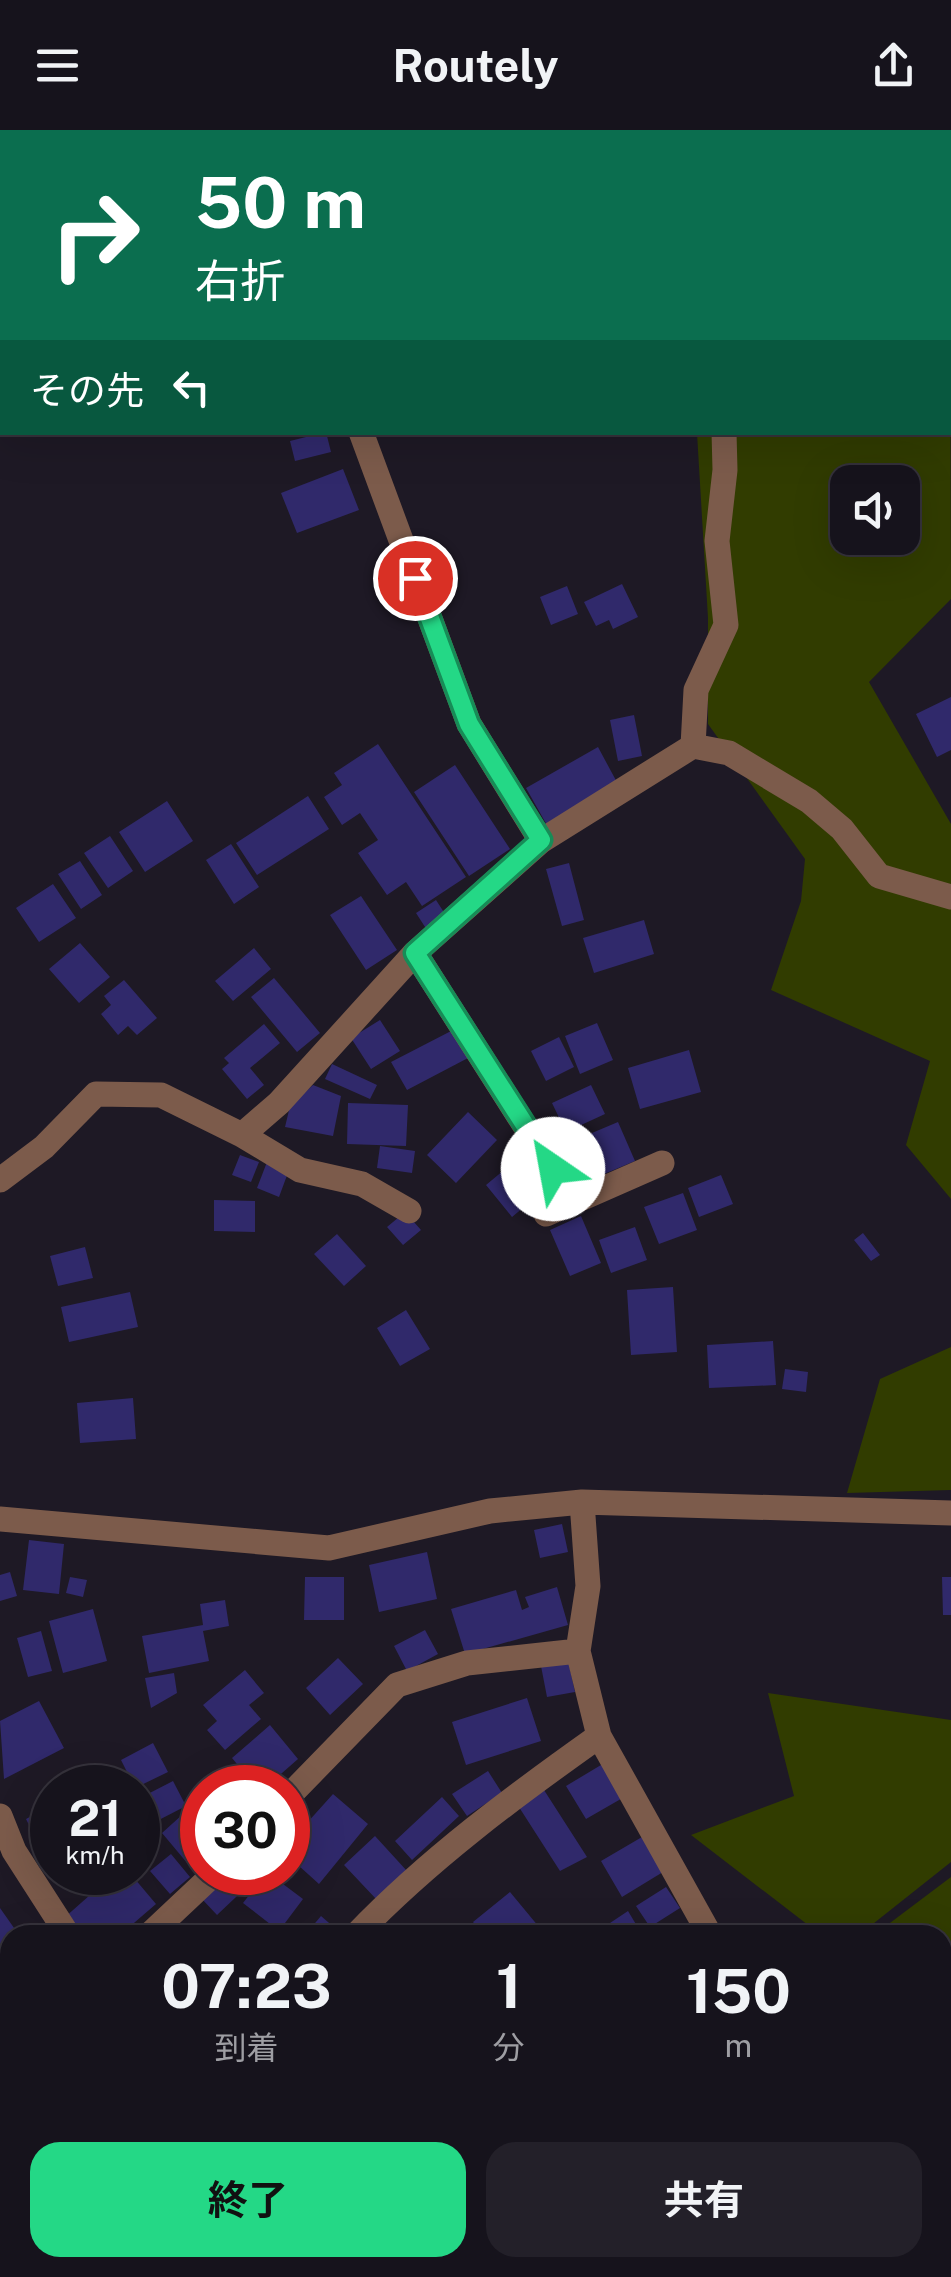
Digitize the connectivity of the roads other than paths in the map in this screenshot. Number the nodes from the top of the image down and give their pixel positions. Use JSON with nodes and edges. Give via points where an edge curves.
{"nodes":[{"id":1,"x":362,"y":435,"type":"edge"},
{"id":2,"x":724,"y":435,"type":"edge"},
{"id":3,"x":693,"y":746,"type":"junction"},
{"id":4,"x":541,"y":840,"type":"junction"},
{"id":5,"x":951,"y":897,"type":"edge"},
{"id":6,"x":415,"y":953,"type":"junction"},
{"id":7,"x":242,"y":1135,"type":"junction"},
{"id":8,"x":662,"y":1164,"type":"dead end"},
{"id":9,"x":0,"y":1180,"type":"edge"},
{"id":10,"x":572,"y":1200,"type":"junction"},
{"id":11,"x":408,"y":1211,"type":"dead end"},
{"id":12,"x":546,"y":1214,"type":"dead end"},
{"id":13,"x":582,"y":1502,"type":"junction"},
{"id":14,"x":951,"y":1513,"type":"edge"},
{"id":15,"x":0,"y":1519,"type":"edge"},
{"id":16,"x":578,"y":1651,"type":"junction"},
{"id":17,"x":599,"y":1736,"type":"junction"},
{"id":18,"x":310,"y":1774,"type":"edge"},
{"id":19,"x":0,"y":1816,"type":"edge"},
{"id":20,"x":192,"y":1895,"type":"edge"},
{"id":21,"x":62,"y":1925,"type":"edge"},
{"id":22,"x":160,"y":1925,"type":"edge"},
{"id":23,"x":366,"y":1925,"type":"edge"},
{"id":24,"x":704,"y":1925,"type":"edge"}],
"edges":[{"from":1,"to":4,"type":"street","via":[[469,724]]},
{"from":2,"to":3,"type":"street","via":[[718,541],[726,625],[696,690]]},
{"from":3,"to":4,"type":"street"},
{"from":3,"to":5,"type":"street","via":[[729,753],[808,800],[842,829],[879,876]]},
{"from":4,"to":6,"type":"street"},
{"from":6,"to":7,"type":"street"},
{"from":6,"to":10,"type":"street"},
{"from":7,"to":9,"type":"street","via":[[161,1095],[96,1094]]},
{"from":7,"to":11,"type":"street","via":[[300,1170],[362,1184]]},
{"from":8,"to":10,"type":"street"},
{"from":10,"to":12,"type":"street"},
{"from":13,"to":14,"type":"street"},
{"from":13,"to":15,"type":"street","via":[[490,1511],[329,1548]]},
{"from":13,"to":16,"type":"street","via":[[588,1586]]},
{"from":16,"to":17,"type":"street"},
{"from":16,"to":18,"type":"street","via":[[467,1663],[397,1685]]},
{"from":17,"to":23,"type":"street","via":[[505,1802]]},
{"from":17,"to":24,"type":"street"},
{"from":19,"to":21,"type":"street","via":[[14,1851]]},
{"from":20,"to":22,"type":"street"}]}
